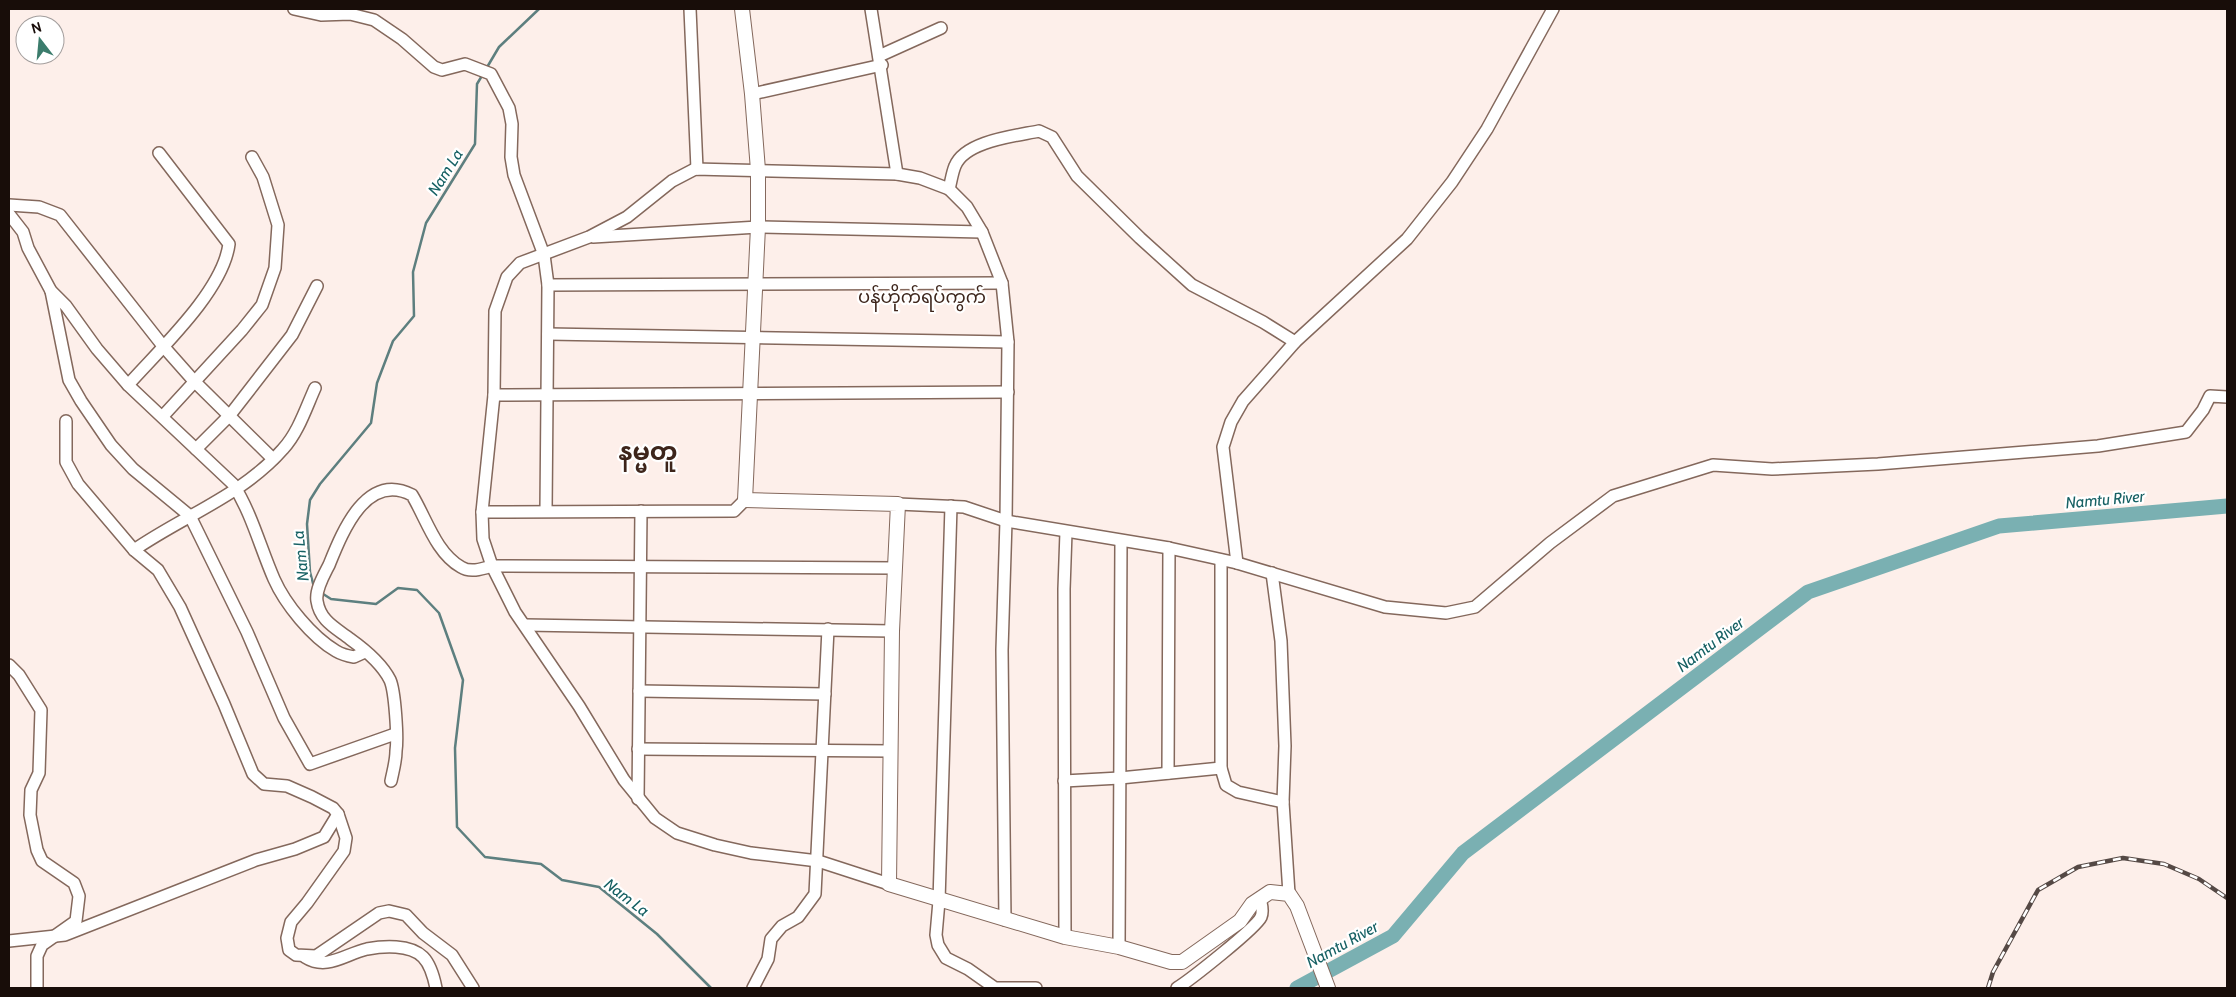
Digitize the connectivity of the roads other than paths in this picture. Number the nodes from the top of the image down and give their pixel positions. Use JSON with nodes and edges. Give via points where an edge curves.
{"nodes":[{"id":1,"x":294,"y":9,"type":"edge"},
{"id":2,"x":690,"y":9,"type":"edge"},
{"id":3,"x":742,"y":9,"type":"edge"},
{"id":4,"x":871,"y":9,"type":"edge"},
{"id":5,"x":1553,"y":9,"type":"edge"},
{"id":6,"x":941,"y":28,"type":"dead end"},
{"id":7,"x":880,"y":61,"type":"junction"},
{"id":8,"x":752,"y":94,"type":"junction"},
{"id":9,"x":159,"y":153,"type":"dead end"},
{"id":10,"x":252,"y":157,"type":"dead end"},
{"id":11,"x":697,"y":169,"type":"junction"},
{"id":12,"x":758,"y":170,"type":"junction"},
{"id":13,"x":897,"y":174,"type":"junction"},
{"id":14,"x":949,"y":189,"type":"junction"},
{"id":15,"x":9,"y":205,"type":"edge"},
{"id":16,"x":9,"y":214,"type":"edge"},
{"id":17,"x":758,"y":227,"type":"junction"},
{"id":18,"x":982,"y":232,"type":"junction"},
{"id":19,"x":589,"y":237,"type":"junction"},
{"id":20,"x":544,"y":255,"type":"junction"},
{"id":21,"x":1002,"y":283,"type":"junction"},
{"id":22,"x":755,"y":284,"type":"junction"},
{"id":23,"x":548,"y":285,"type":"junction"},
{"id":24,"x":317,"y":286,"type":"dead end"},
{"id":25,"x":51,"y":291,"type":"junction"},
{"id":26,"x":548,"y":334,"type":"junction"},
{"id":27,"x":753,"y":337,"type":"junction"},
{"id":28,"x":1008,"y":342,"type":"junction"},
{"id":29,"x":1295,"y":342,"type":"junction"},
{"id":30,"x":162,"y":346,"type":"junction"},
{"id":31,"x":194,"y":381,"type":"junction"},
{"id":32,"x":128,"y":385,"type":"junction"},
{"id":33,"x":316,"y":388,"type":"dead end"},
{"id":34,"x":1008,"y":392,"type":"junction"},
{"id":35,"x":751,"y":393,"type":"junction"},
{"id":36,"x":494,"y":395,"type":"junction"},
{"id":37,"x":547,"y":395,"type":"junction"},
{"id":38,"x":2227,"y":397,"type":"edge"},
{"id":39,"x":230,"y":414,"type":"junction"},
{"id":40,"x":163,"y":416,"type":"junction"},
{"id":41,"x":66,"y":421,"type":"dead end"},
{"id":42,"x":196,"y":450,"type":"junction"},
{"id":43,"x":273,"y":459,"type":"junction"},
{"id":44,"x":236,"y":490,"type":"junction"},
{"id":45,"x":746,"y":500,"type":"junction"},
{"id":46,"x":898,"y":504,"type":"junction"},
{"id":47,"x":951,"y":506,"type":"junction"},
{"id":48,"x":546,"y":510,"type":"junction"},
{"id":49,"x":641,"y":511,"type":"junction"},
{"id":50,"x":482,"y":512,"type":"junction"},
{"id":51,"x":190,"y":516,"type":"junction"},
{"id":52,"x":1006,"y":521,"type":"junction"},
{"id":53,"x":1066,"y":532,"type":"junction"},
{"id":54,"x":1121,"y":541,"type":"junction"},
{"id":55,"x":1169,"y":548,"type":"junction"},
{"id":56,"x":134,"y":550,"type":"junction"},
{"id":57,"x":1221,"y":560,"type":"junction"},
{"id":58,"x":1237,"y":563,"type":"junction"},
{"id":59,"x":492,"y":566,"type":"junction"},
{"id":60,"x":640,"y":567,"type":"junction"},
{"id":61,"x":895,"y":568,"type":"junction"},
{"id":62,"x":1272,"y":573,"type":"junction"},
{"id":63,"x":525,"y":626,"type":"junction"},
{"id":64,"x":639,"y":627,"type":"junction"},
{"id":65,"x":828,"y":630,"type":"junction"},
{"id":66,"x":892,"y":631,"type":"junction"},
{"id":67,"x":365,"y":652,"type":"junction"},
{"id":68,"x":9,"y":665,"type":"edge"},
{"id":69,"x":639,"y":691,"type":"junction"},
{"id":70,"x":825,"y":694,"type":"junction"},
{"id":71,"x":395,"y":734,"type":"junction"},
{"id":72,"x":638,"y":749,"type":"junction"},
{"id":73,"x":822,"y":751,"type":"junction"},
{"id":74,"x":891,"y":751,"type":"junction"},
{"id":75,"x":1221,"y":768,"type":"junction"},
{"id":76,"x":1168,"y":773,"type":"junction"},
{"id":77,"x":1120,"y":778,"type":"junction"},
{"id":78,"x":391,"y":781,"type":"dead end"},
{"id":79,"x":1064,"y":781,"type":"junction"},
{"id":80,"x":638,"y":799,"type":"junction"},
{"id":81,"x":1283,"y":802,"type":"junction"},
{"id":82,"x":338,"y":814,"type":"junction"},
{"id":83,"x":818,"y":861,"type":"junction"},
{"id":84,"x":889,"y":884,"type":"junction"},
{"id":85,"x":1289,"y":894,"type":"junction"},
{"id":86,"x":1260,"y":898,"type":"junction"},
{"id":87,"x":940,"y":901,"type":"junction"},
{"id":88,"x":1005,"y":920,"type":"junction"},
{"id":89,"x":56,"y":936,"type":"junction"},
{"id":90,"x":1065,"y":937,"type":"junction"},
{"id":91,"x":9,"y":941,"type":"edge"},
{"id":92,"x":1119,"y":947,"type":"junction"},
{"id":93,"x":305,"y":957,"type":"junction"},
{"id":94,"x":37,"y":988,"type":"edge"},
{"id":95,"x":436,"y":988,"type":"edge"},
{"id":96,"x":473,"y":988,"type":"edge"},
{"id":97,"x":753,"y":988,"type":"edge"},
{"id":98,"x":1030,"y":988,"type":"edge"},
{"id":99,"x":1177,"y":988,"type":"edge"},
{"id":100,"x":1328,"y":988,"type":"edge"}],
"edges":[{"from":1,"to":20,"type":"street","via":[[315,14],[350,14],[374,20],[434,67],[442,70],[465,64],[490,74],[509,108],[514,175]]},
{"from":2,"to":11,"type":"street"},
{"from":3,"to":8,"type":"main road"},
{"from":4,"to":7,"type":"street"},
{"from":5,"to":29,"type":"street","via":[[1487,129],[1452,182],[1407,239]]},
{"from":6,"to":7,"type":"street"},
{"from":7,"to":8,"type":"street"},
{"from":7,"to":13,"type":"street"},
{"from":8,"to":12,"type":"main road"},
{"from":9,"to":30,"type":"street","via":[[229,244],[228,257],[216,280]]},
{"from":10,"to":31,"type":"street","via":[[263,177],[278,225],[275,268],[262,305]]},
{"from":11,"to":12,"type":"street"},
{"from":11,"to":19,"type":"street","via":[[672,181],[627,217]]},
{"from":12,"to":13,"type":"street"},
{"from":12,"to":17,"type":"main road"},
{"from":13,"to":14,"type":"street","via":[[920,178]]},
{"from":14,"to":18,"type":"street","via":[[967,207]]},
{"from":14,"to":29,"type":"street","via":[[955,165],[966,153],[981,144],[1039,130],[1052,138],[1077,176],[1192,285]]},
{"from":15,"to":30,"type":"street","via":[[39,207],[60,215]]},
{"from":16,"to":25,"type":"street","via":[[23,232]]},
{"from":17,"to":18,"type":"street"},
{"from":17,"to":19,"type":"street"},
{"from":17,"to":22,"type":"main road"},
{"from":18,"to":21,"type":"street"},
{"from":19,"to":20,"type":"street"},
{"from":20,"to":23,"type":"street"},
{"from":20,"to":36,"type":"street","via":[[520,263],[507,277],[496,311]]},
{"from":21,"to":22,"type":"street"},
{"from":21,"to":28,"type":"street"},
{"from":22,"to":23,"type":"street"},
{"from":22,"to":27,"type":"main road"},
{"from":23,"to":26,"type":"street"},
{"from":24,"to":39,"type":"street","via":[[292,335]]},
{"from":25,"to":32,"type":"street"},
{"from":25,"to":51,"type":"street","via":[[69,380],[81,401],[111,445],[133,469]]},
{"from":26,"to":27,"type":"street"},
{"from":26,"to":37,"type":"street"},
{"from":27,"to":28,"type":"street"},
{"from":27,"to":35,"type":"main road"},
{"from":28,"to":34,"type":"street"},
{"from":29,"to":58,"type":"street","via":[[1243,401],[1231,422],[1223,447]]},
{"from":30,"to":31,"type":"street"},
{"from":30,"to":32,"type":"street"},
{"from":31,"to":39,"type":"street"},
{"from":31,"to":40,"type":"street"},
{"from":32,"to":40,"type":"street"},
{"from":33,"to":43,"type":"street","via":[[301,421],[284,449]]},
{"from":34,"to":35,"type":"street"},
{"from":34,"to":52,"type":"street"},
{"from":35,"to":37,"type":"street"},
{"from":35,"to":45,"type":"main road"},
{"from":36,"to":37,"type":"street"},
{"from":36,"to":50,"type":"street"},
{"from":37,"to":48,"type":"street"},
{"from":38,"to":62,"type":"street","via":[[2210,396],[2186,432],[2098,446],[1869,465],[1772,469],[1714,465],[1614,496],[1550,543],[1475,607],[1446,613],[1385,607]]},
{"from":39,"to":42,"type":"street"},
{"from":39,"to":43,"type":"street"},
{"from":40,"to":42,"type":"street"},
{"from":41,"to":56,"type":"street","via":[[66,462],[78,484]]},
{"from":42,"to":44,"type":"street"},
{"from":43,"to":44,"type":"street"},
{"from":44,"to":51,"type":"street"},
{"from":44,"to":67,"type":"street","via":[[274,579],[298,616],[337,652],[354,658]]},
{"from":45,"to":46,"type":"main road"},
{"from":45,"to":49,"type":"street","via":[[734,511]]},
{"from":46,"to":47,"type":"street"},
{"from":46,"to":61,"type":"main road"},
{"from":47,"to":52,"type":"street"},
{"from":47,"to":87,"type":"street"},
{"from":48,"to":49,"type":"street"},
{"from":48,"to":50,"type":"street"},
{"from":49,"to":60,"type":"street"},
{"from":50,"to":59,"type":"street","via":[[484,539]]},
{"from":51,"to":56,"type":"street"},
{"from":51,"to":71,"type":"street","via":[[247,632],[284,718],[310,764]]},
{"from":52,"to":53,"type":"street"},
{"from":52,"to":88,"type":"street","via":[[1002,650]]},
{"from":53,"to":54,"type":"street"},
{"from":53,"to":79,"type":"street"},
{"from":54,"to":55,"type":"street"},
{"from":54,"to":77,"type":"street"},
{"from":55,"to":57,"type":"street"},
{"from":55,"to":76,"type":"street"},
{"from":56,"to":82,"type":"street","via":[[158,570],[180,607],[253,774],[264,784],[287,786],[333,808]]},
{"from":57,"to":58,"type":"street"},
{"from":57,"to":75,"type":"street"},
{"from":58,"to":62,"type":"street"},
{"from":59,"to":60,"type":"street"},
{"from":59,"to":63,"type":"street"},
{"from":59,"to":67,"type":"street","via":[[471,570],[461,568],[439,544],[412,495],[403,490],[379,492],[345,527],[316,598],[319,611],[327,622]]},
{"from":60,"to":61,"type":"street"},
{"from":60,"to":64,"type":"street"},
{"from":61,"to":66,"type":"main road"},
{"from":62,"to":81,"type":"street","via":[[1281,641],[1285,746]]},
{"from":63,"to":64,"type":"street"},
{"from":63,"to":80,"type":"street"},
{"from":64,"to":65,"type":"street"},
{"from":64,"to":69,"type":"street"},
{"from":65,"to":66,"type":"street"},
{"from":65,"to":70,"type":"street"},
{"from":66,"to":74,"type":"main road"},
{"from":67,"to":71,"type":"street","via":[[391,681]]},
{"from":68,"to":89,"type":"street","via":[[19,675],[40,710],[39,773],[31,790],[30,815],[37,850],[42,861],[74,882],[79,896],[76,921]]},
{"from":69,"to":70,"type":"street"},
{"from":69,"to":72,"type":"street"},
{"from":70,"to":73,"type":"street"},
{"from":71,"to":78,"type":"street","via":[[397,749]]},
{"from":72,"to":73,"type":"street"},
{"from":72,"to":80,"type":"street"},
{"from":73,"to":74,"type":"street"},
{"from":73,"to":83,"type":"street"},
{"from":74,"to":84,"type":"main road"},
{"from":75,"to":76,"type":"street"},
{"from":75,"to":81,"type":"street","via":[[1226,785],[1238,792]]},
{"from":76,"to":77,"type":"street"},
{"from":77,"to":79,"type":"street"},
{"from":77,"to":92,"type":"street"},
{"from":79,"to":90,"type":"street"},
{"from":80,"to":83,"type":"street","via":[[655,818],[676,833],[751,853]]},
{"from":81,"to":85,"type":"street"},
{"from":82,"to":89,"type":"street","via":[[324,837]]},
{"from":82,"to":93,"type":"street","via":[[346,838],[344,851],[291,922],[286,938],[289,950]]},
{"from":83,"to":84,"type":"street"},
{"from":83,"to":97,"type":"street","via":[[815,894],[798,917],[782,926],[771,939],[768,959]]},
{"from":84,"to":87,"type":"main road"},
{"from":85,"to":86,"type":"main road","via":[[1270,892]]},
{"from":85,"to":100,"type":"main road","via":[[1297,906]]},
{"from":86,"to":92,"type":"main road","via":[[1240,920],[1182,962],[1171,962]]},
{"from":86,"to":99,"type":"street","via":[[1263,910],[1248,932]]},
{"from":87,"to":88,"type":"main road"},
{"from":87,"to":98,"type":"street","via":[[936,935],[946,958],[995,988]]},
{"from":88,"to":90,"type":"main road"},
{"from":89,"to":91,"type":"street"},
{"from":89,"to":94,"type":"street","via":[[42,945],[37,956]]},
{"from":90,"to":92,"type":"main road"},
{"from":93,"to":95,"type":"street","via":[[312,962],[327,963],[368,949],[404,948],[423,957],[433,974]]},
{"from":93,"to":96,"type":"street","via":[[316,956],[379,913],[398,912],[406,915],[422,933],[452,955]]}]}
